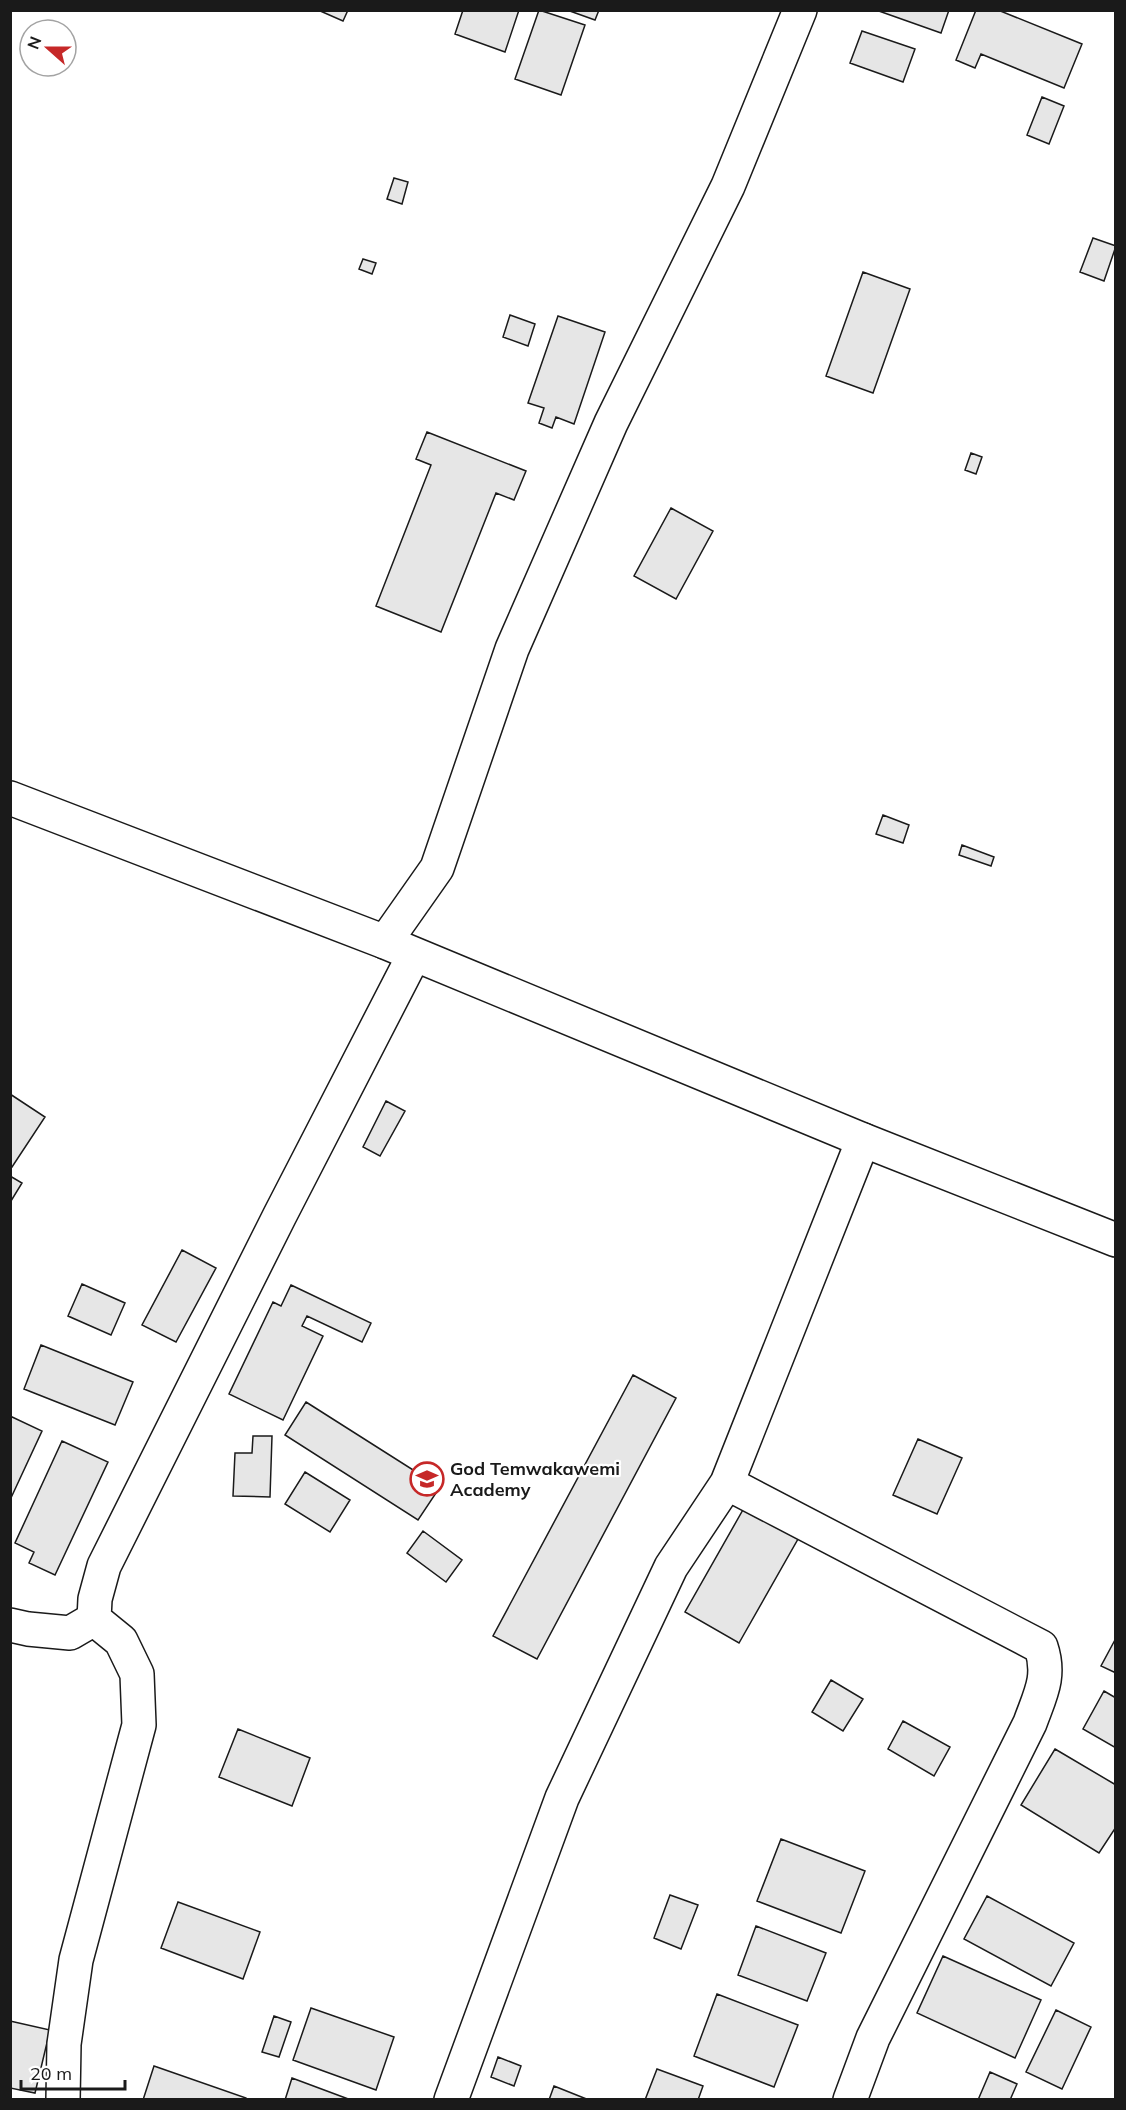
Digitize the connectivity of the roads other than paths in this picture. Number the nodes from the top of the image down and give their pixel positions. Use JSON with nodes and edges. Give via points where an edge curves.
{"nodes":[{"id":1,"x":800,"y":10,"type":"edge"},
{"id":2,"x":10,"y":798,"type":"edge"},
{"id":3,"x":385,"y":942,"type":"junction"},
{"id":4,"x":414,"y":955,"type":"junction"},
{"id":5,"x":863,"y":1140,"type":"junction"},
{"id":6,"x":1116,"y":1240,"type":"edge"},
{"id":7,"x":727,"y":1483,"type":"junction"},
{"id":8,"x":94,"y":1620,"type":"junction"},
{"id":9,"x":10,"y":1625,"type":"edge"},
{"id":10,"x":63,"y":2100,"type":"edge"},
{"id":11,"x":450,"y":2100,"type":"edge"},
{"id":12,"x":850,"y":2100,"type":"edge"}],
"edges":[{"from":1,"to":3,"type":"street","via":[[728,186],[611,423],[512,649],[437,868]]},
{"from":2,"to":3,"type":"street"},
{"from":3,"to":4,"type":"street"},
{"from":4,"to":5,"type":"street"},
{"from":4,"to":8,"type":"street","via":[[104,1566],[94,1599]]},
{"from":5,"to":6,"type":"street"},
{"from":5,"to":7,"type":"street"},
{"from":7,"to":11,"type":"street","via":[[671,1567],[562,1798]]},
{"from":7,"to":12,"type":"street","via":[[1041,1647],[1046,1664],[1030,1723],[873,2038]]},
{"from":8,"to":9,"type":"street","via":[[70,1632]]},
{"from":8,"to":10,"type":"street","via":[[122,1641],[137,1674],[139,1725],[76,1960],[64,2044]]}]}
